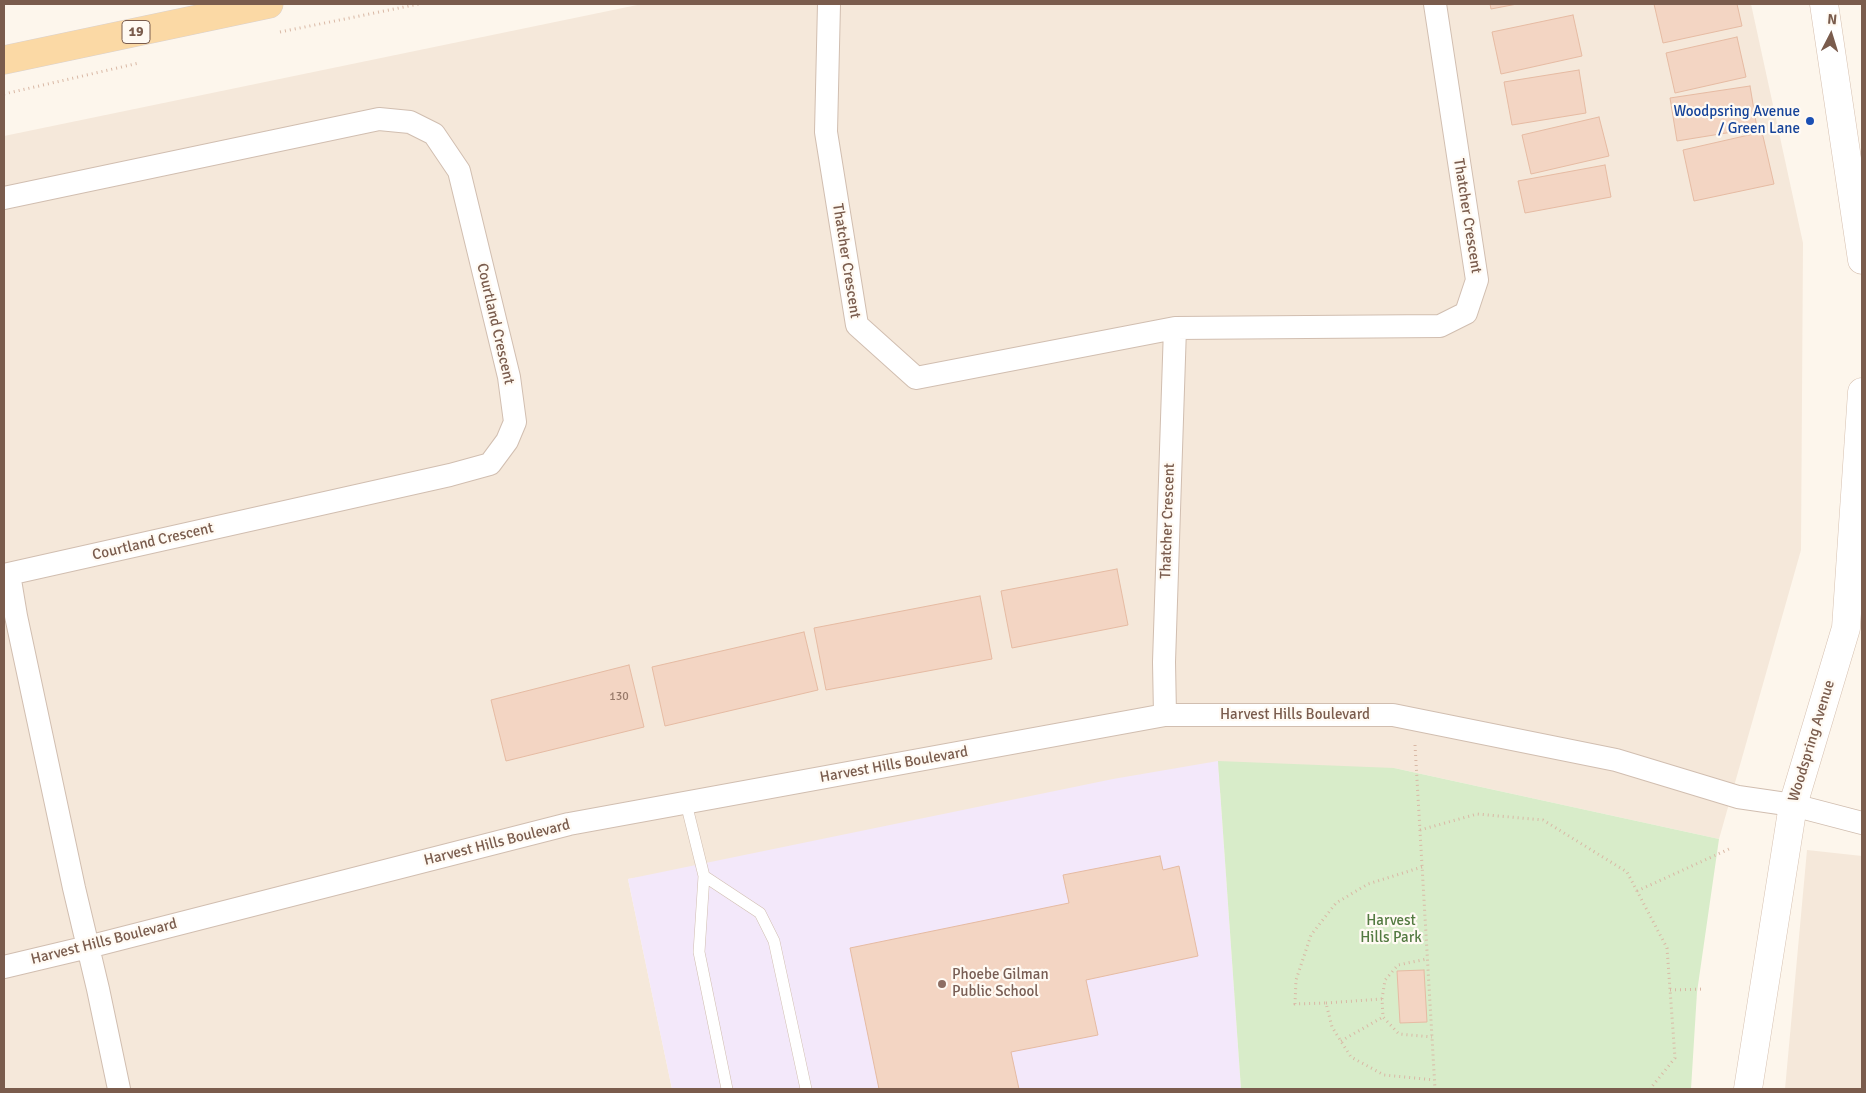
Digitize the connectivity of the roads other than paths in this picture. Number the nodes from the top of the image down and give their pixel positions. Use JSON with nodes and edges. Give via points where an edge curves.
{"nodes":[{"id":1,"x":269,"y":4,"type":"edge"},
{"id":2,"x":830,"y":4,"type":"edge"},
{"id":3,"x":1435,"y":4,"type":"edge"},
{"id":4,"x":1824,"y":4,"type":"edge"},
{"id":5,"x":4,"y":60,"type":"edge"},
{"id":6,"x":4,"y":198,"type":"edge"},
{"id":7,"x":1862,"y":260,"type":"edge"},
{"id":8,"x":1175,"y":328,"type":"junction"},
{"id":9,"x":1862,"y":392,"type":"edge"},
{"id":10,"x":6,"y":575,"type":"edge"},
{"id":11,"x":1165,"y":715,"type":"junction"},
{"id":12,"x":686,"y":803,"type":"junction"},
{"id":13,"x":1793,"y":805,"type":"junction"},
{"id":14,"x":1862,"y":823,"type":"edge"},
{"id":15,"x":704,"y":876,"type":"junction"},
{"id":16,"x":88,"y":947,"type":"junction"},
{"id":17,"x":4,"y":967,"type":"edge"},
{"id":18,"x":119,"y":1089,"type":"edge"},
{"id":19,"x":727,"y":1089,"type":"edge"},
{"id":20,"x":806,"y":1089,"type":"edge"},
{"id":21,"x":1748,"y":1089,"type":"edge"}],
"edges":[{"from":1,"to":5,"type":"main road","number":"19"},
{"from":2,"to":8,"type":"street","name":"Thatcher Crescent","via":[[826,132],[857,325],[916,378]]},
{"from":3,"to":8,"type":"street","name":"Thatcher Crescent","via":[[1477,280],[1466,313],[1440,326]]},
{"from":4,"to":7,"type":"street"},
{"from":6,"to":10,"type":"street","name":"Courtland Crescent","via":[[378,119],[410,122],[434,134],[459,170],[509,377],[515,422],[490,464]]},
{"from":8,"to":11,"type":"street","name":"Thatcher Crescent"},
{"from":9,"to":13,"type":"street","name":"Woodspring Avenue","via":[[1846,628]]},
{"from":10,"to":16,"type":"street","name":"Courtland Crescent"},
{"from":11,"to":12,"type":"street","name":"Harvest Hills Boulevard"},
{"from":11,"to":13,"type":"street","name":"Harvest Hills Boulevard","via":[[1392,715],[1616,760],[1738,797]]},
{"from":12,"to":15,"type":"lane"},
{"from":12,"to":16,"type":"street","name":"Harvest Hills Boulevard","via":[[569,824]]},
{"from":13,"to":14,"type":"street","name":"Harvest Hills Boulevard"},
{"from":13,"to":21,"type":"street","name":"Woodspring Avenue"},
{"from":15,"to":19,"type":"lane","via":[[699,952]]},
{"from":15,"to":20,"type":"lane","via":[[760,913],[774,941]]},
{"from":16,"to":17,"type":"street","name":"Harvest Hills Boulevard"},
{"from":16,"to":18,"type":"street","name":"Courtland Crescent"}]}
